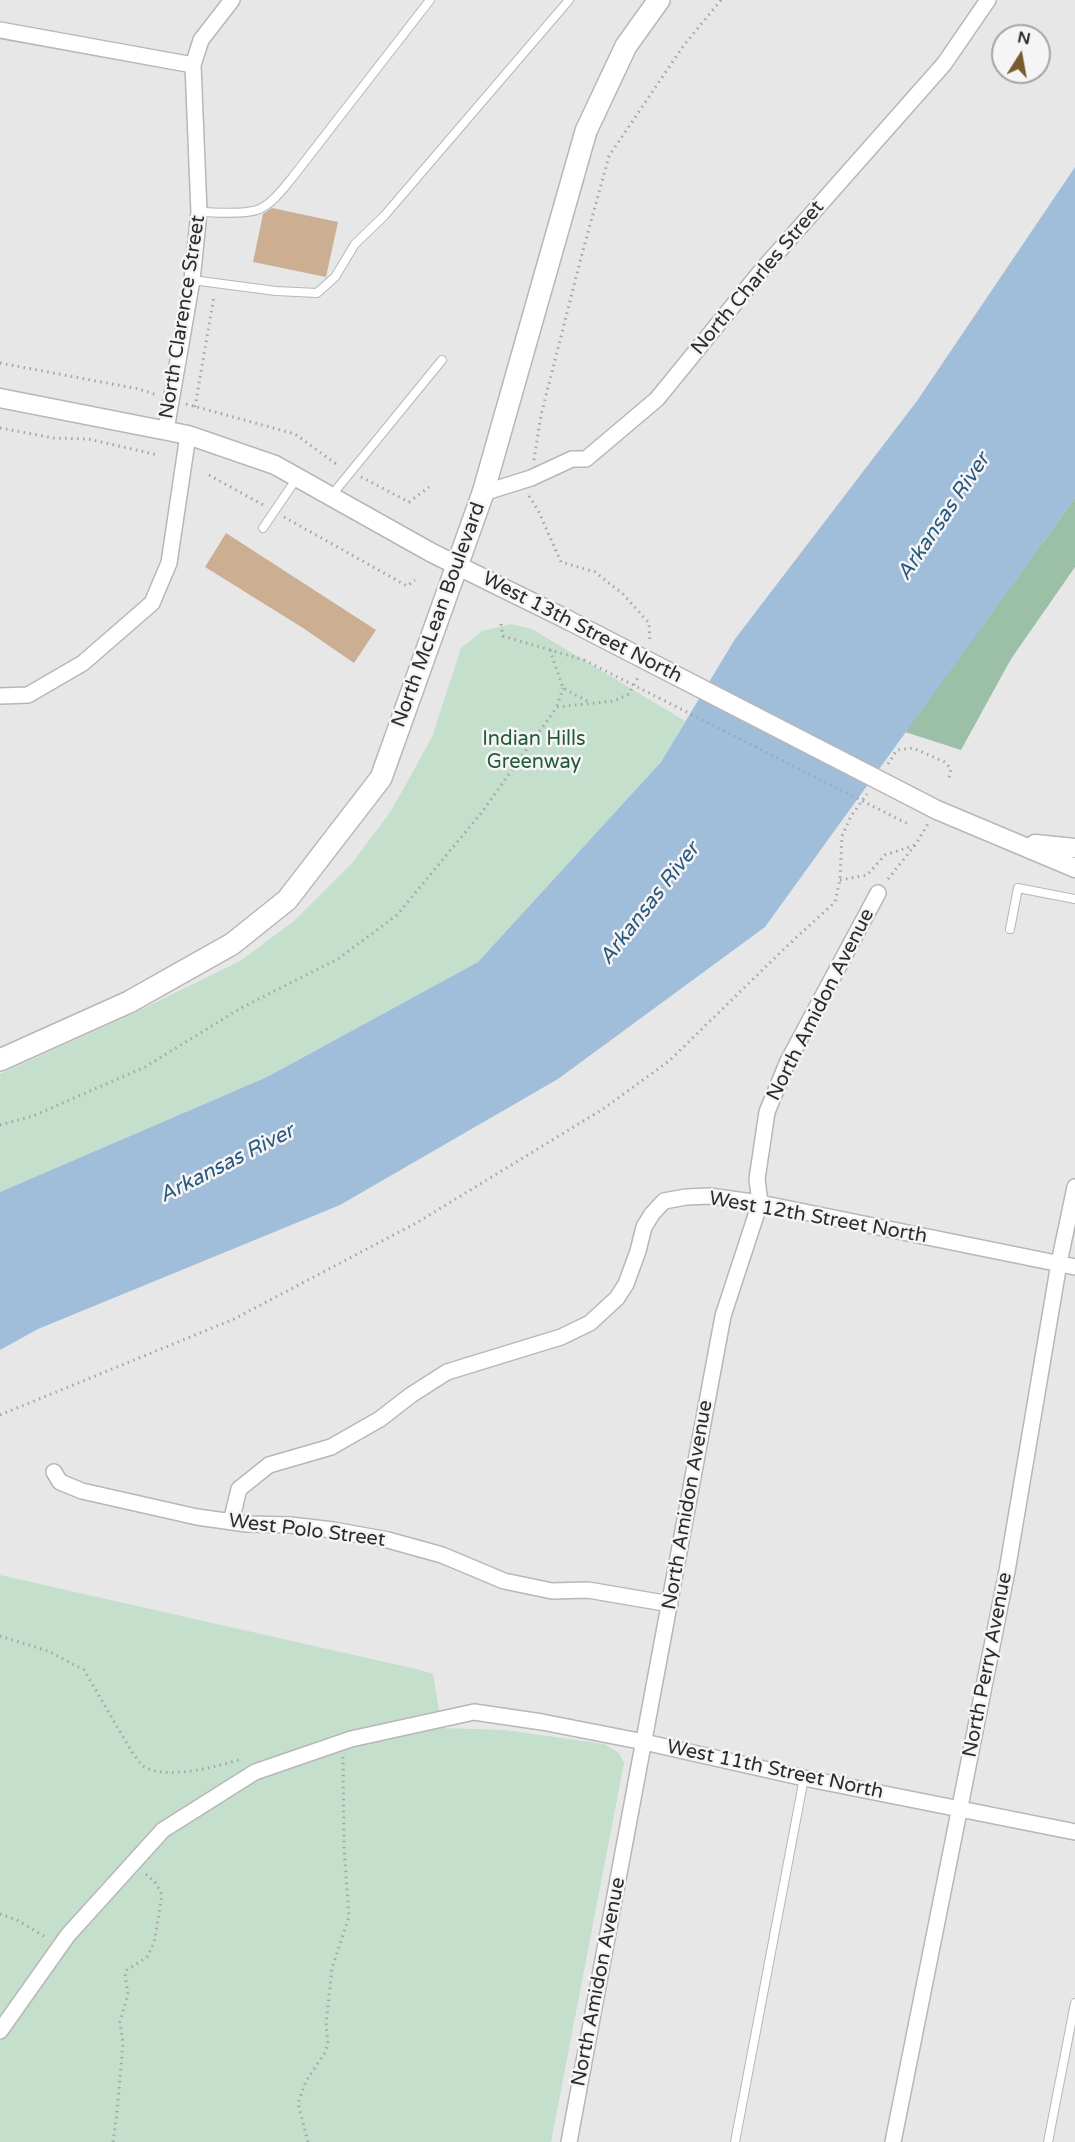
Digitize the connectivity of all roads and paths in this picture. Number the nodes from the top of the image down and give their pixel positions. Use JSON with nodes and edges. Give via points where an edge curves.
{"nodes":[{"id":1,"x":232,"y":0,"type":"edge"},
{"id":2,"x":430,"y":0,"type":"edge"},
{"id":3,"x":569,"y":0,"type":"edge"},
{"id":4,"x":659,"y":0,"type":"edge"},
{"id":5,"x":721,"y":0,"type":"edge"},
{"id":6,"x":988,"y":0,"type":"edge"},
{"id":7,"x":0,"y":30,"type":"edge"},
{"id":8,"x":193,"y":65,"type":"junction"},
{"id":9,"x":199,"y":212,"type":"junction"},
{"id":10,"x":192,"y":280,"type":"junction"},
{"id":11,"x":216,"y":284,"type":"junction"},
{"id":12,"x":442,"y":360,"type":"dead end"},
{"id":13,"x":0,"y":363,"type":"edge"},
{"id":14,"x":0,"y":398,"type":"edge"},
{"id":15,"x":171,"y":399,"type":"junction"},
{"id":16,"x":195,"y":406,"type":"junction"},
{"id":17,"x":0,"y":428,"type":"edge"},
{"id":18,"x":166,"y":430,"type":"junction"},
{"id":19,"x":188,"y":435,"type":"junction"},
{"id":20,"x":158,"y":455,"type":"dead end"},
{"id":21,"x":350,"y":473,"type":"junction"},
{"id":22,"x":209,"y":475,"type":"dead end"},
{"id":23,"x":297,"y":478,"type":"junction"},
{"id":24,"x":531,"y":478,"type":"junction"},
{"id":25,"x":429,"y":488,"type":"dead end"},
{"id":26,"x":483,"y":493,"type":"junction"},
{"id":27,"x":331,"y":497,"type":"junction"},
{"id":28,"x":274,"y":511,"type":"junction"},
{"id":29,"x":263,"y":528,"type":"dead end"},
{"id":30,"x":457,"y":566,"type":"junction"},
{"id":31,"x":415,"y":580,"type":"dead end"},
{"id":32,"x":501,"y":624,"type":"dead end"},
{"id":33,"x":650,"y":646,"type":"dead end"},
{"id":34,"x":550,"y":650,"type":"junction"},
{"id":35,"x":640,"y":675,"type":"dead end"},
{"id":36,"x":563,"y":688,"type":"junction"},
{"id":37,"x":0,"y":696,"type":"edge"},
{"id":38,"x":589,"y":702,"type":"junction"},
{"id":39,"x":557,"y":707,"type":"junction"},
{"id":40,"x":884,"y":769,"type":"dead end"},
{"id":41,"x":949,"y":778,"type":"dead end"},
{"id":42,"x":871,"y":788,"type":"dead end"},
{"id":43,"x":908,"y":824,"type":"dead end"},
{"id":44,"x":1019,"y":843,"type":"junction"},
{"id":45,"x":1075,"y":848,"type":"edge"},
{"id":46,"x":1075,"y":868,"type":"edge"},
{"id":47,"x":840,"y":880,"type":"junction"},
{"id":48,"x":878,"y":893,"type":"joint"},
{"id":49,"x":1075,"y":900,"type":"edge"},
{"id":50,"x":1010,"y":930,"type":"dead end"},
{"id":51,"x":0,"y":1060,"type":"edge"},
{"id":52,"x":0,"y":1125,"type":"edge"},
{"id":53,"x":1075,"y":1187,"type":"edge"},
{"id":54,"x":760,"y":1203,"type":"junction"},
{"id":55,"x":1059,"y":1263,"type":"junction"},
{"id":56,"x":1075,"y":1267,"type":"edge"},
{"id":57,"x":0,"y":1415,"type":"edge"},
{"id":58,"x":54,"y":1472,"type":"dead end"},
{"id":59,"x":231,"y":1522,"type":"junction"},
{"id":60,"x":670,"y":1604,"type":"junction"},
{"id":61,"x":0,"y":1636,"type":"edge"},
{"id":62,"x":344,"y":1741,"type":"junction"},
{"id":63,"x":644,"y":1742,"type":"junction"},
{"id":64,"x":251,"y":1757,"type":"dead end"},
{"id":65,"x":804,"y":1778,"type":"junction"},
{"id":66,"x":959,"y":1809,"type":"junction"},
{"id":67,"x":1075,"y":1832,"type":"edge"},
{"id":68,"x":133,"y":1864,"type":"junction"},
{"id":69,"x":0,"y":1914,"type":"edge"},
{"id":70,"x":53,"y":1939,"type":"dead end"},
{"id":71,"x":1075,"y":2002,"type":"edge"},
{"id":72,"x":0,"y":2031,"type":"edge"},
{"id":73,"x":113,"y":2142,"type":"edge"},
{"id":74,"x":308,"y":2142,"type":"edge"},
{"id":75,"x":569,"y":2142,"type":"edge"},
{"id":76,"x":735,"y":2142,"type":"edge"},
{"id":77,"x":893,"y":2142,"type":"edge"},
{"id":78,"x":1048,"y":2142,"type":"edge"}],
"edges":[{"from":1,"to":8,"type":"street","name":"North Clarence Street","via":[[201,40]]},
{"from":2,"to":9,"type":"lane","via":[[273,199],[257,210]]},
{"from":3,"to":11,"type":"lane","via":[[392,207],[355,244],[335,277],[317,293]]},
{"from":4,"to":26,"type":"main road","name":"North McLean Boulevard","via":[[626,46],[586,131]]},
{"from":5,"to":24,"type":"path","via":[[684,45],[609,156],[541,415]]},
{"from":6,"to":24,"type":"street","name":"North Charles Street","via":[[944,64],[762,270],[657,399],[586,459],[572,459]]},
{"from":7,"to":8,"type":"street"},
{"from":8,"to":9,"type":"street","name":"North Clarence Street"},
{"from":9,"to":10,"type":"street","name":"North Clarence Street"},
{"from":10,"to":11,"type":"lane"},
{"from":10,"to":15,"type":"street","name":"North Clarence Street"},
{"from":11,"to":16,"type":"path"},
{"from":12,"to":21,"type":"lane"},
{"from":13,"to":15,"type":"path"},
{"from":14,"to":18,"type":"street","name":"West 13th Street North"},
{"from":15,"to":16,"type":"path"},
{"from":15,"to":18,"type":"street","name":"North Clarence Street"},
{"from":16,"to":21,"type":"path","via":[[295,434]]},
{"from":17,"to":20,"type":"path","via":[[54,438],[88,439]]},
{"from":18,"to":19,"type":"street","name":"West 13th Street North"},
{"from":19,"to":23,"type":"street","name":"West 13th Street North","via":[[275,465]]},
{"from":19,"to":37,"type":"street","via":[[169,563],[152,603],[83,663],[28,695]]},
{"from":21,"to":25,"type":"path","via":[[409,502]]},
{"from":21,"to":27,"type":"lane"},
{"from":22,"to":28,"type":"path"},
{"from":23,"to":27,"type":"street","name":"West 13th Street North"},
{"from":23,"to":28,"type":"lane"},
{"from":24,"to":26,"type":"street","name":"North Charles Street"},
{"from":24,"to":33,"type":"path","via":[[529,498],[561,562],[595,572],[623,594],[649,622]]},
{"from":26,"to":30,"type":"main road","name":"North McLean Boulevard"},
{"from":27,"to":30,"type":"street","name":"West 13th Street North"},
{"from":28,"to":29,"type":"lane"},
{"from":28,"to":31,"type":"path","via":[[407,586]]},
{"from":30,"to":44,"type":"street","name":"West 13th Street North","bridge":true,"via":[[511,590],[937,810]]},
{"from":30,"to":51,"type":"main road","name":"North McLean Boulevard","via":[[381,778],[287,900],[232,944],[129,1002]]},
{"from":32,"to":34,"type":"path","via":[[503,636]]},
{"from":34,"to":36,"type":"path"},
{"from":34,"to":43,"type":"path","bridge":true,"via":[[584,660]]},
{"from":35,"to":38,"type":"path","via":[[629,694],[614,701]]},
{"from":36,"to":38,"type":"path"},
{"from":36,"to":39,"type":"path"},
{"from":38,"to":39,"type":"path"},
{"from":39,"to":52,"type":"path","via":[[482,812],[397,915],[338,959],[241,1008],[145,1067],[33,1116]]},
{"from":40,"to":41,"type":"path","via":[[897,750],[913,748],[945,762],[951,769]]},
{"from":42,"to":47,"type":"path","via":[[842,836]]},
{"from":44,"to":45,"type":"street","name":"West 13th Street North"},
{"from":44,"to":46,"type":"street","name":"West 13th Street North"},
{"from":47,"to":48,"type":"path","via":[[867,875],[885,855],[916,844]]},
{"from":47,"to":57,"type":"path","via":[[835,902],[669,1060],[603,1109],[418,1222],[234,1319]]},
{"from":48,"to":54,"type":"street","name":"North Amidon Avenue","via":[[788,1061],[767,1112],[757,1179]]},
{"from":49,"to":50,"type":"lane","via":[[1018,888]]},
{"from":53,"to":55,"type":"street","name":"North Perry Avenue"},
{"from":54,"to":55,"type":"street","name":"West 12th Street North"},
{"from":54,"to":59,"type":"street","name":"West 12th Street North","via":[[709,1196],[664,1201],[644,1227],[626,1284],[617,1299],[590,1323],[561,1337],[447,1372],[380,1419],[331,1447],[269,1465],[239,1489]]},
{"from":54,"to":60,"type":"street","name":"North Amidon Avenue","via":[[723,1316]]},
{"from":55,"to":56,"type":"street","name":"West 12th Street North"},
{"from":55,"to":66,"type":"street","name":"North Perry Avenue","via":[[1006,1571]]},
{"from":58,"to":59,"type":"street","name":"West Polo Street","via":[[60,1482],[82,1491]]},
{"from":59,"to":60,"type":"street","name":"West Polo Street","via":[[333,1530],[388,1540],[504,1581]]},
{"from":60,"to":63,"type":"street","name":"North Amidon Avenue"},
{"from":61,"to":64,"type":"path","via":[[48,1651],[84,1670],[142,1765],[168,1771],[200,1771]]},
{"from":62,"to":63,"type":"street","name":"West 11th Street North","via":[[474,1712]]},
{"from":62,"to":68,"type":"street","via":[[255,1772],[163,1830]]},
{"from":62,"to":74,"type":"path","via":[[342,1798],[349,1917],[332,1968],[328,2044],[298,2103]]},
{"from":63,"to":65,"type":"street","name":"West 11th Street North"},
{"from":63,"to":75,"type":"street","name":"North Amidon Avenue"},
{"from":65,"to":66,"type":"street","name":"West 11th Street North"},
{"from":65,"to":76,"type":"lane"},
{"from":66,"to":67,"type":"street","name":"West 11th Street North"},
{"from":66,"to":77,"type":"street","name":"North Perry Avenue"},
{"from":68,"to":72,"type":"street","via":[[68,1935]]},
{"from":68,"to":73,"type":"path","via":[[155,1882],[162,1895],[154,1943],[147,1957],[125,1974],[128,1994],[120,2022],[123,2043]]},
{"from":69,"to":70,"type":"path"},
{"from":71,"to":78,"type":"lane"}]}
